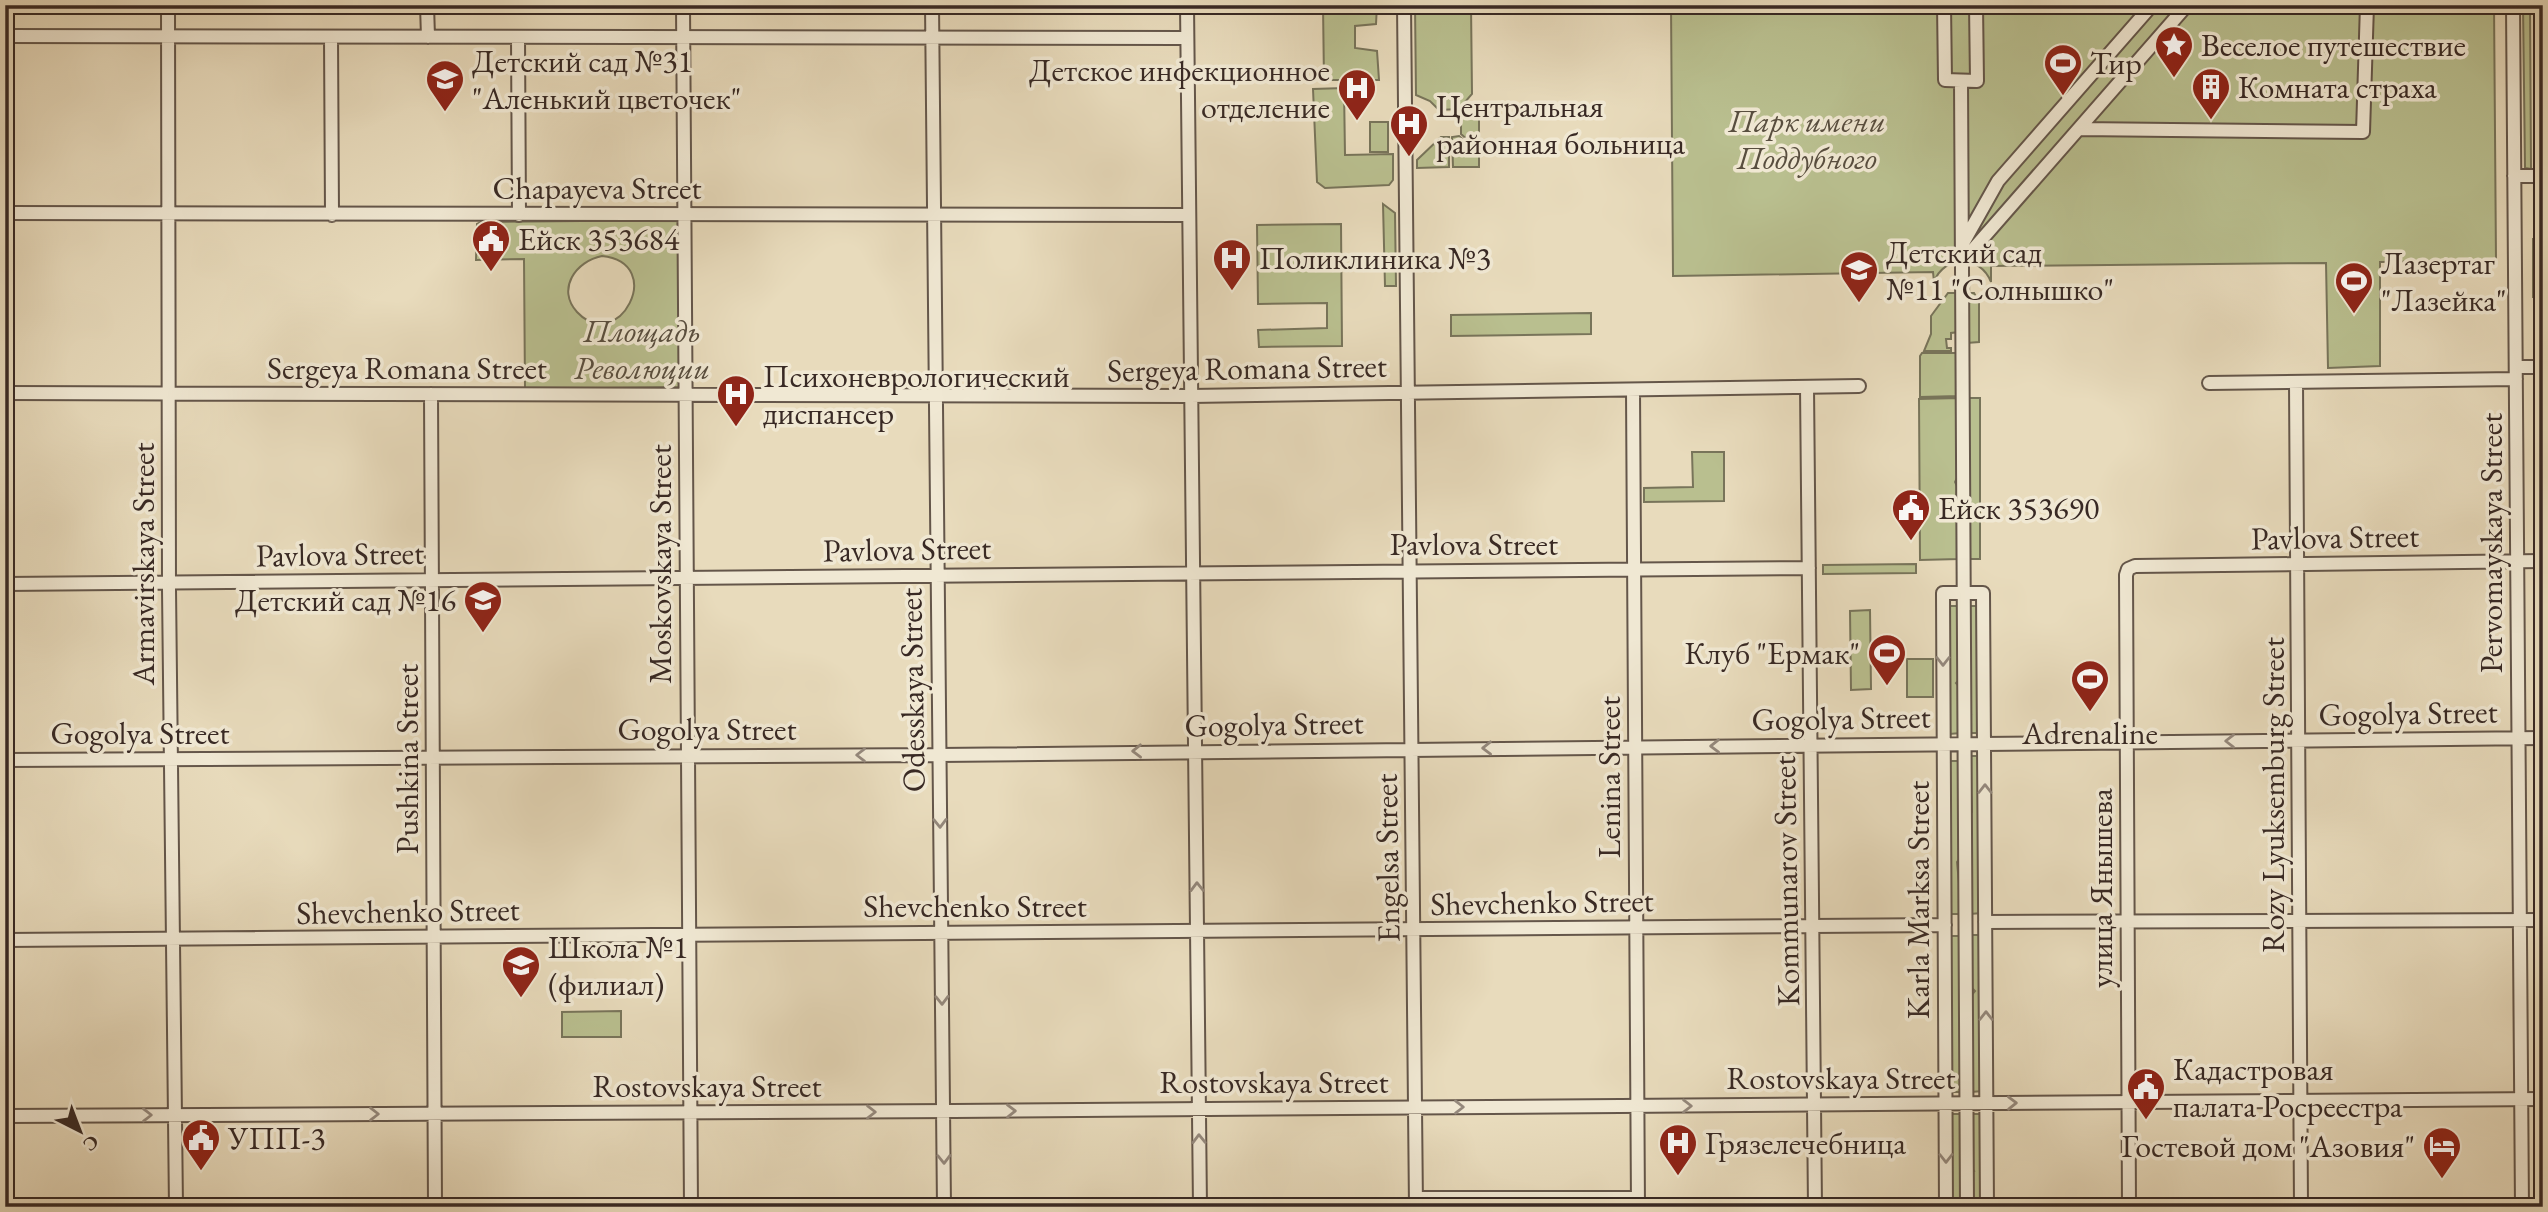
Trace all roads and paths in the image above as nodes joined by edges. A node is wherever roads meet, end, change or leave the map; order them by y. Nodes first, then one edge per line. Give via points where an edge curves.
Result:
1 (168, 5) edge
2 (427, 5) edge
3 (683, 5) edge
4 (932, 5) edge
5 (1187, 5) edge
6 (1404, 5) edge
7 (1944, 5) edge
8 (1976, 5) edge
9 (2152, 5) edge
10 (2187, 5) edge
11 (2367, 5) edge
12 (2513, 5) edge
13 (5, 36) edge
14 (168, 36) junction
15 (331, 37) junction
16 (428, 37) junction
17 (518, 37) junction
18 (683, 38) junction
19 (933, 38) junction
20 (1187, 38) junction
21 (1961, 80) junction
22 (2079, 129) junction
23 (2514, 176) junction
24 (2543, 176) edge
25 (5, 213) edge
26 (684, 214) junction
27 (169, 215) junction
28 (332, 215) junction
29 (519, 215) junction
30 (1189, 215) junction
31 (934, 216) junction
32 (1962, 246) junction
33 (1962, 262) junction
34 (2543, 367) edge
35 (2516, 373) junction
36 (2296, 382) junction
37 (2209, 383) dead end
38 (1859, 386) dead end
39 (1807, 387) junction
40 (1633, 390) junction
41 (5, 393) edge
42 (169, 393) junction
43 (1408, 393) junction
44 (431, 394) junction
45 (685, 395) junction
46 (935, 396) junction
47 (1191, 396) junction
48 (2517, 561) junction
49 (2543, 561) edge
50 (2298, 564) junction
51 (1809, 568) junction
52 (1634, 569) junction
53 (2129, 569) joint
54 (1410, 571) junction
55 (1193, 572) junction
56 (937, 575) junction
57 (687, 577) junction
58 (432, 580) junction
59 (169, 583) junction
60 (5, 584) edge
61 (1964, 593) junction
62 (2543, 738) edge
63 (2519, 739) junction
64 (2298, 741) junction
65 (1984, 743) junction
66 (2126, 743) junction
67 (1944, 744) junction
68 (1965, 744) junction
69 (1811, 745) junction
70 (1635, 747) junction
71 (1412, 749) junction
72 (1195, 751) junction
73 (688, 755) junction
74 (939, 755) junction
75 (433, 757) junction
76 (170, 759) junction
77 (5, 760) edge
78 (2300, 920) junction
79 (2520, 920) junction
80 (2543, 920) edge
81 (1985, 922) junction
82 (2127, 922) junction
83 (1812, 925) junction
84 (1945, 925) junction
85 (1636, 927) junction
86 (1414, 929) junction
87 (1197, 930) junction
88 (941, 932) junction
89 (689, 934) junction
90 (434, 935) junction
91 (5, 940) edge
92 (173, 940) junction
93 (2522, 1099) junction
94 (2543, 1099) edge
95 (2301, 1101) junction
96 (2128, 1102) junction
97 (1967, 1103) junction
98 (1986, 1103) junction
99 (1945, 1104) junction
100 (1814, 1105) junction
101 (1637, 1106) junction
102 (1416, 1108) junction
103 (1199, 1110) junction
104 (690, 1112) junction
105 (943, 1112) junction
106 (435, 1114) junction
107 (175, 1115) junction
108 (5, 1116) edge
109 (1416, 1202) edge
110 (1638, 1203) edge
111 (176, 1207) edge
112 (435, 1207) edge
113 (691, 1207) edge
114 (944, 1207) edge
115 (1200, 1207) edge
116 (1815, 1207) edge
117 (1946, 1207) edge
118 (1967, 1207) edge
119 (1987, 1207) edge
120 (2129, 1207) edge
121 (2301, 1207) edge
122 (2522, 1207) edge

1 - 14 street, Armavirskaya Street
2 - 16 street
3 - 18 street, Moskovskaya Street
4 - 19 street, Odesskaya Street
5 - 20 street
6 - 43 street, Engelsa Street
7 - 21 street via 1945,80
8 - 21 street via 1978,81
9 - 32 street via 1998,181
10 - 22 street
11 - 22 street via 2363,132
12 - 23 street, Pervomayskaya Street
13 - 14 street
14 - 15 street
14 - 27 street, Armavirskaya Street
15 - 16 street
15 - 28 street
16 - 17 street
17 - 18 street
17 - 29 street
18 - 19 street
18 - 26 street, Moskovskaya Street
19 - 20 street
19 - 31 street, Odesskaya Street
20 - 30 street
21 - 32 street
22 - 33 street
23 - 24 street
23 - 35 street, Pervomayskaya Street
25 - 27 street, Chapayeva Street
26 - 29 street, Chapayeva Street
26 - 31 street, Chapayeva Street
26 - 45 street, Moskovskaya Street
27 - 28 street, Chapayeva Street
27 - 42 street, Armavirskaya Street
28 - 29 street, Chapayeva Street
30 - 31 street, Chapayeva Street
30 - 47 street
31 - 46 street, Odesskaya Street
32 - 33 street
33 - 61 street
34 - 35 street
35 - 36 street
35 - 48 street, Pervomayskaya Street
36 - 37 street
36 - 50 street, Rozy Lyuksemburg Street
38 - 39 street, Sergeya Romana Street
39 - 40 street, Sergeya Romana Street
39 - 51 street, Kommunarov Street
40 - 43 street, Sergeya Romana Street
40 - 52 street, Lenina Street
41 - 42 street, Sergeya Romana Street
42 - 44 street, Sergeya Romana Street
42 - 59 street, Armavirskaya Street
43 - 47 street, Sergeya Romana Street
43 - 54 street, Engelsa Street
44 - 45 street, Sergeya Romana Street
44 - 58 street, Pushkina Street
45 - 46 street, Sergeya Romana Street
45 - 57 street, Moskovskaya Street
46 - 47 street, Sergeya Romana Street
46 - 56 street, Odesskaya Street
47 - 55 street
48 - 49 street, Pavlova Street
48 - 50 street, Pavlova Street
48 - 63 street, Pervomayskaya Street
50 - 53 street, Pavlova Street
50 - 64 street, Rozy Lyuksemburg Street
51 - 52 street, Pavlova Street
51 - 69 street, Kommunarov Street
52 - 54 street, Pavlova Street
52 - 70 street, Lenina Street
53 - 66 street, улица Янышева
54 - 55 street, Pavlova Street
54 - 71 street, Engelsa Street
55 - 56 street, Pavlova Street
55 - 72 street
56 - 57 street, Pavlova Street
56 - 74 street, Odesskaya Street
57 - 58 street, Pavlova Street
57 - 73 street, Moskovskaya Street
58 - 59 street, Pavlova Street
58 - 75 street, Pushkina Street
59 - 60 street, Pavlova Street
59 - 76 street, Armavirskaya Street
61 - 65 street via 1983,593
61 -> 67 street, Karla Marksa Street via 1943,593
61 - 68 street
62 - 63 street, Gogolya Street
63 - 64 street, Gogolya Street
63 - 79 street, Pervomayskaya Street
64 -> 66 street, Gogolya Street
64 - 78 street, Rozy Lyuksemburg Street
65 - 66 street, Gogolya Street
65 - 68 street, Gogolya Street
81 -> 65 street
66 - 82 street, улица Янышева
67 - 68 street, Gogolya Street
67 - 69 street, Gogolya Street
67 - 84 street, Karla Marksa Street
68 - 97 street
69 -> 70 street, Gogolya Street
69 - 83 street, Kommunarov Street
70 -> 71 street, Gogolya Street
70 - 85 street, Lenina Street
71 - 72 street, Gogolya Street
71 - 86 street, Engelsa Street
72 -> 74 street, Gogolya Street
87 -> 72 street
74 -> 73 street, Gogolya Street
73 - 75 street, Gogolya Street
73 - 89 street, Moskovskaya Street
74 -> 88 street, Odesskaya Street
75 - 76 street, Gogolya Street
75 - 90 street, Pushkina Street
76 - 77 street, Gogolya Street
76 - 92 street, Armavirskaya Street
78 - 79 street
78 - 82 street
78 - 95 street, Rozy Lyuksemburg Street
79 - 80 street
79 - 93 street, Pervomayskaya Street
81 - 82 street
98 -> 81 street
82 - 96 street, улица Янышева
83 - 84 street, Shevchenko Street
83 - 85 street, Shevchenko Street
83 - 100 street, Kommunarov Street
84 - 99 street, Karla Marksa Street
85 - 86 street, Shevchenko Street
85 - 101 street, Lenina Street
86 - 87 street, Shevchenko Street
86 - 102 street, Engelsa Street
87 - 88 street, Shevchenko Street
87 - 103 street
88 - 89 street, Shevchenko Street
88 -> 105 street, Odesskaya Street
89 - 90 street, Shevchenko Street
89 - 104 street, Moskovskaya Street
90 - 92 street, Shevchenko Street
90 - 106 street, Pushkina Street
91 - 92 street, Shevchenko Street
92 - 107 street, Armavirskaya Street
93 - 94 street, Rostovskaya Street
93 - 95 street, Rostovskaya Street
93 - 122 street, Pervomayskaya Street
95 - 96 street, Rostovskaya Street
95 - 121 street, Rozy Lyuksemburg Street
98 -> 96 street, Rostovskaya Street
96 - 120 street, улица Янышева
97 - 98 street, Rostovskaya Street
97 - 99 street, Rostovskaya Street
97 - 118 street
98 - 119 street
99 - 100 street, Rostovskaya Street
99 -> 117 street, Karla Marksa Street
101 -> 100 street, Rostovskaya Street
100 - 116 street, Kommunarov Street
102 -> 101 street, Rostovskaya Street
101 - 110 street, Lenina Street
102 - 103 street, Rostovskaya Street
102 - 109 street, Engelsa Street
105 -> 103 street, Rostovskaya Street
115 -> 103 street
104 -> 105 street, Rostovskaya Street
104 - 106 street, Rostovskaya Street
104 - 113 street, Moskovskaya Street
105 -> 114 street, Odesskaya Street
107 -> 106 street, Rostovskaya Street
106 - 112 street, Pushkina Street
108 -> 107 street, Rostovskaya Street
107 - 111 street, Armavirskaya Street
109 - 110 street

